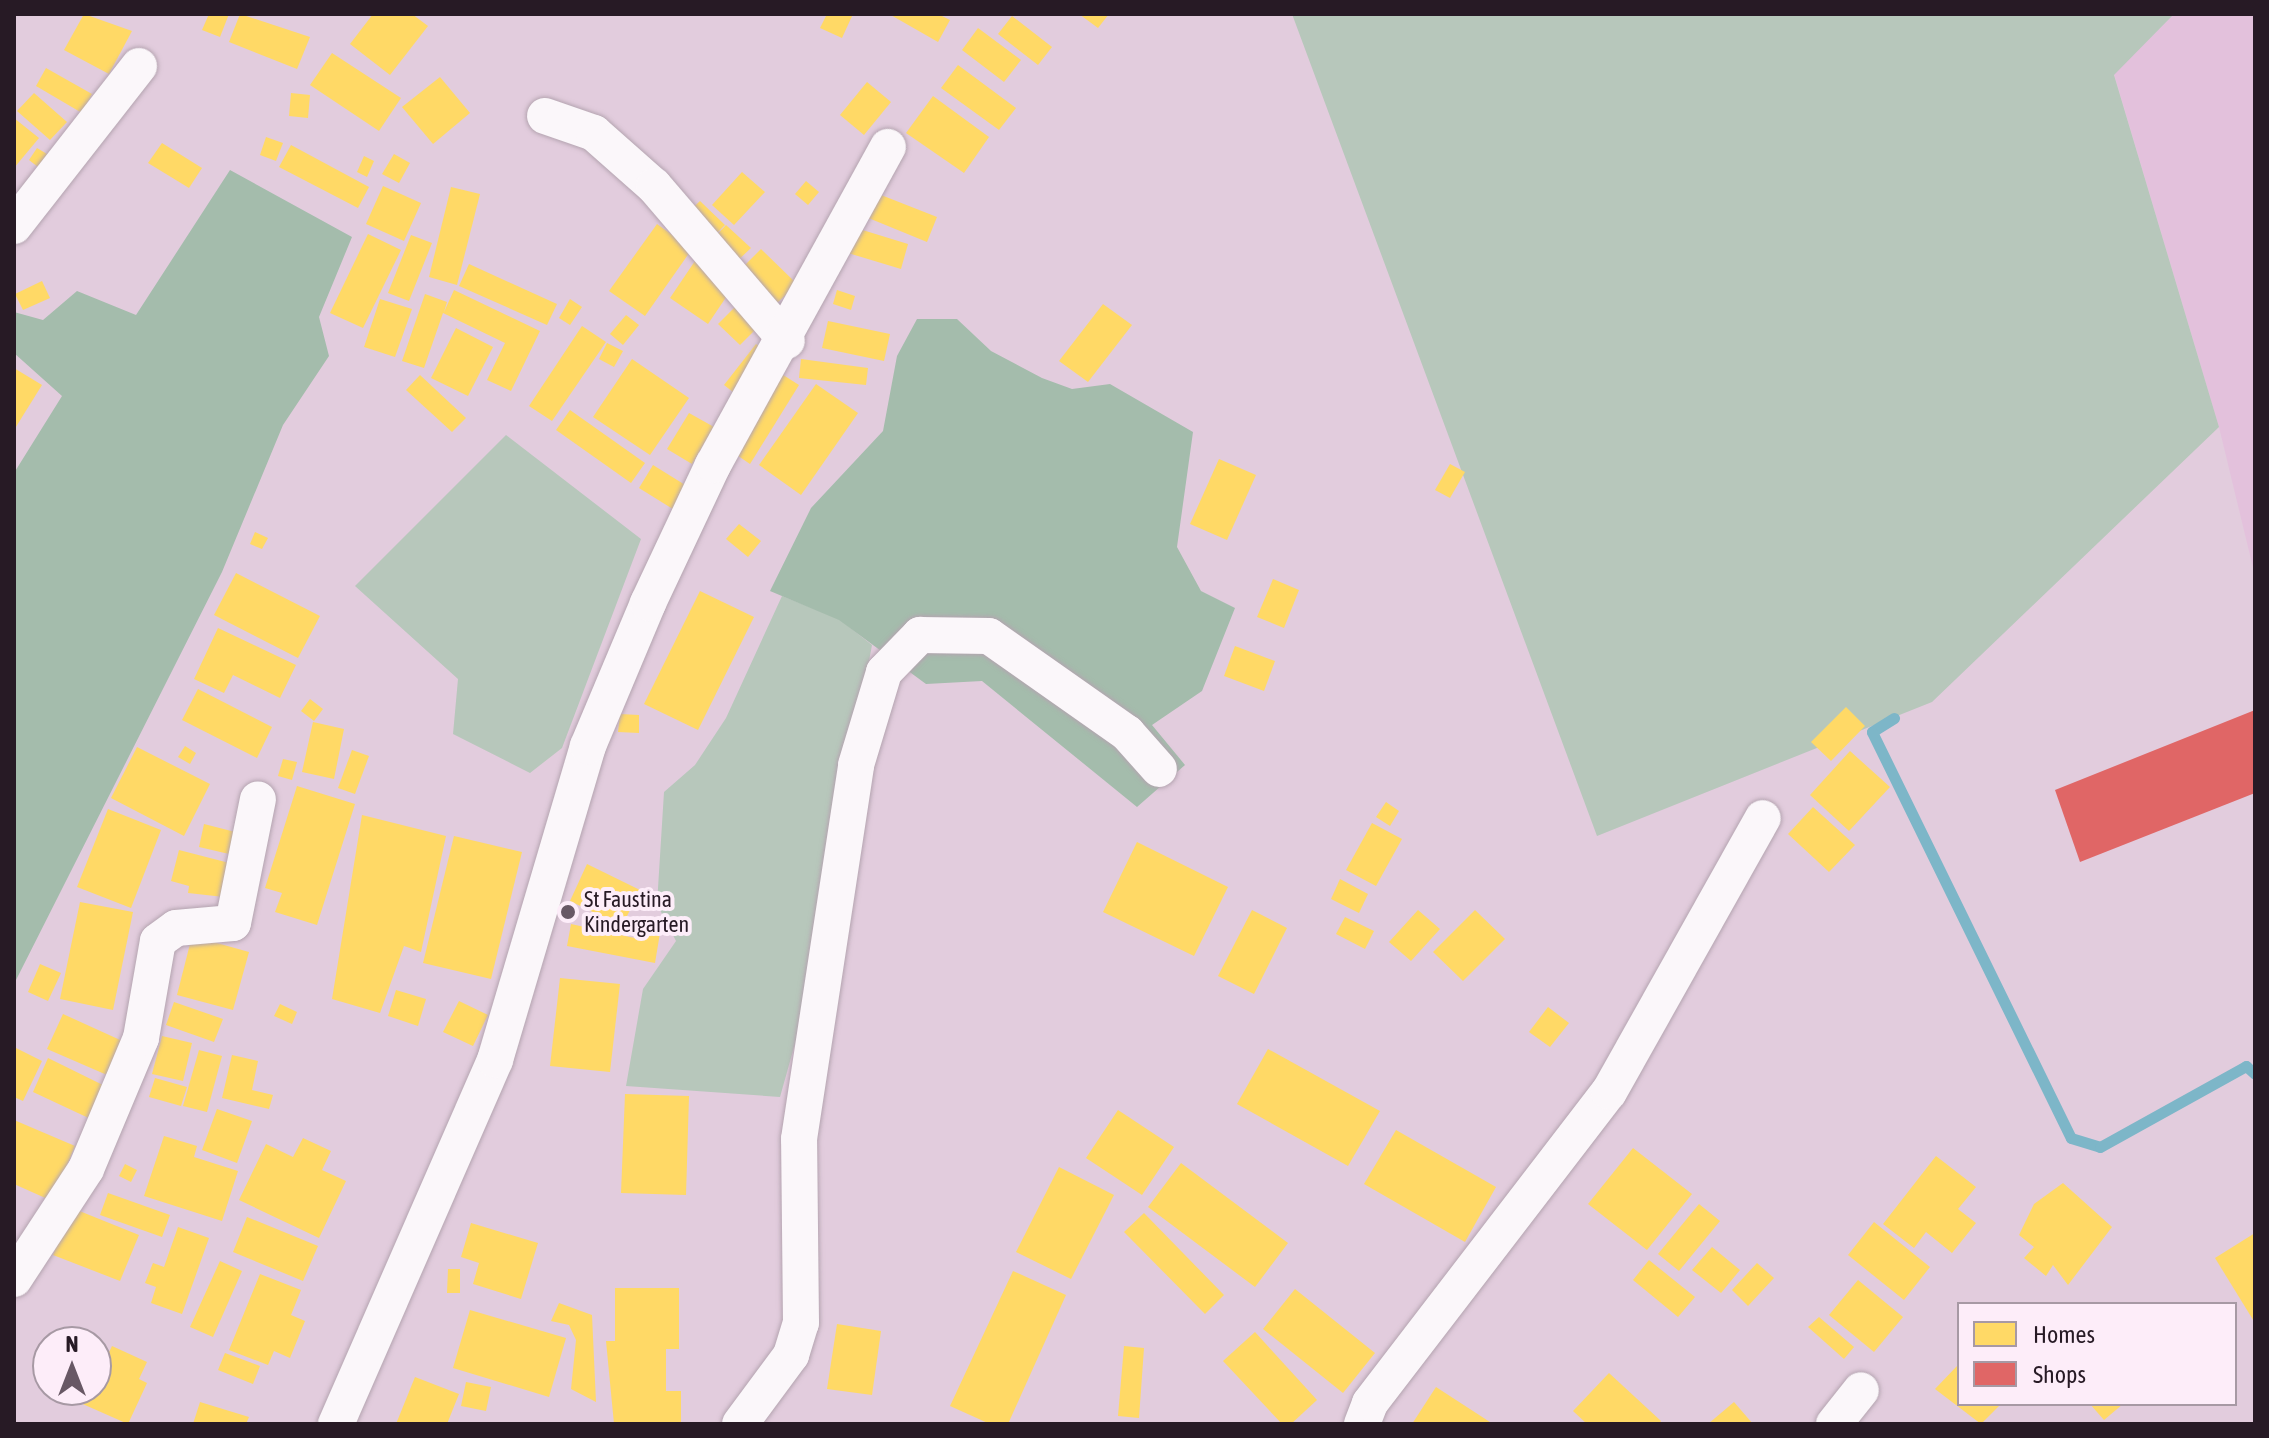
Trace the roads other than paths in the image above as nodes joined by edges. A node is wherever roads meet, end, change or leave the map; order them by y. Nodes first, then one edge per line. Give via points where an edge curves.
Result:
1 (139, 66) dead end
2 (545, 116) dead end
3 (888, 147) dead end
4 (14, 226) edge
5 (787, 341) junction
6 (1159, 769) dead end
7 (258, 799) dead end
8 (1763, 818) dead end
9 (14, 1279) edge
10 (1861, 1390) dead end
11 (336, 1424) edge
12 (740, 1424) edge
13 (1362, 1424) edge
14 (1834, 1424) edge

1 - 4 street
2 - 5 street via 594,133 654,186
3 - 5 street via 848,211
5 - 11 street via 713,465 588,746 495,1060
6 - 12 street via 1127,733 989,636 920,635 884,672 856,765 799,1139 801,1323 791,1355
7 - 9 street via 233,923 176,928 158,941 141,1038 86,1169
8 - 13 street via 1609,1092 1370,1403
10 - 14 street

